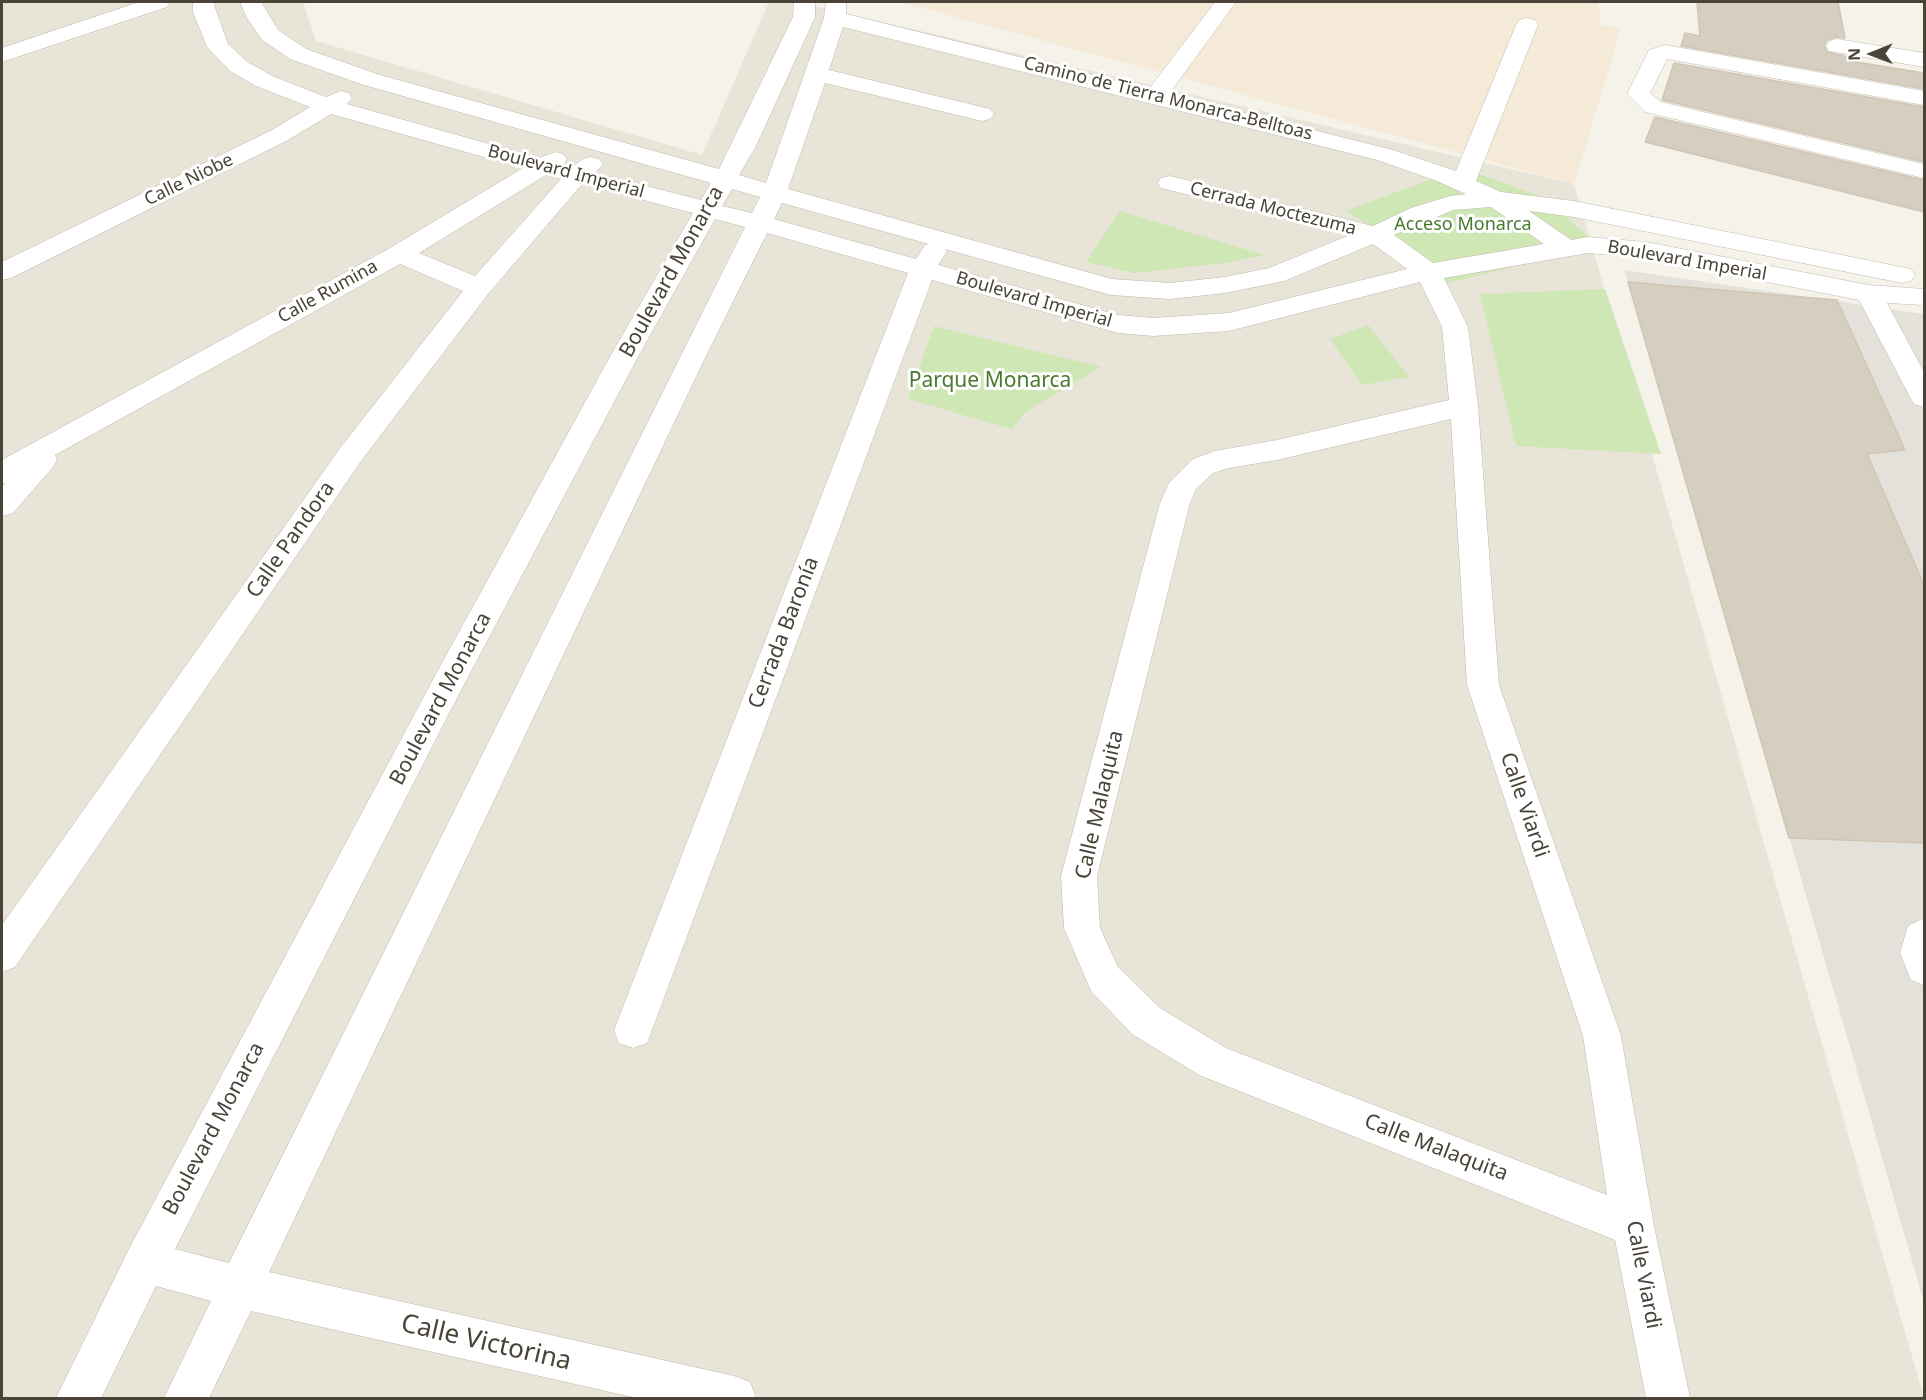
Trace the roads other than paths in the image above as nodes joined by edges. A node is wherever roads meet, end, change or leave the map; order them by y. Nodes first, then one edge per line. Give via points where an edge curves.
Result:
1 (159, 2) edge
2 (203, 2) edge
3 (251, 2) edge
4 (805, 2) edge
5 (1226, 2) edge
6 (835, 10) edge
7 (1527, 25) dead end
8 (1837, 46) dead end
9 (2, 55) edge
10 (1924, 60) edge
11 (817, 74) junction
12 (372, 80) junction
13 (1156, 96) junction
14 (1924, 98) edge
15 (329, 106) junction
16 (982, 114) dead end
17 (597, 144) junction
18 (544, 167) junction
19 (1924, 171) edge
20 (576, 176) junction
21 (725, 179) junction
22 (1170, 183) dead end
23 (1463, 184) junction
24 (775, 192) junction
25 (1496, 199) junction
26 (707, 209) junction
27 (760, 223) junction
28 (1376, 234) junction
29 (941, 238) junction
30 (1564, 247) junction
31 (399, 254) junction
32 (923, 269) junction
33 (2, 272) edge
34 (1428, 272) junction
35 (1924, 279) edge
36 (479, 288) junction
37 (1869, 293) junction
38 (1924, 297) edge
39 (1924, 397) edge
40 (1464, 406) junction
41 (66, 435) junction
42 (2, 473) edge
43 (2, 505) edge
44 (1924, 935) edge
45 (2, 955) edge
46 (1924, 968) edge
47 (633, 1030) dead end
48 (1634, 1226) junction
49 (145, 1262) junction
50 (239, 1287) junction
51 (78, 1398) edge
52 (186, 1398) edge
53 (734, 1398) edge
54 (1668, 1398) edge

1 - 9 street
2 - 15 street, Boulevard Imperial via 218,47 238,66 264,81
3 - 12 street, Boulevard Imperial via 270,35 298,54
4 - 21 street, Boulevard Monarca via 804,17 794,40
5 - 13 street
6 - 11 street
6 - 13 street, Camino de Tierra Monarca-Belltoas
7 - 23 street
8 - 10 street
11 - 16 street
11 - 24 street
12 - 15 street, Calle Niobe
12 - 17 street, Boulevard Imperial
13 - 23 street, Camino de Tierra Monarca-Belltoas via 1376,152
14 - 19 street via 1665,52 1657,55 1638,94 1653,107
15 - 18 street, Boulevard Imperial
15 - 33 street, Calle Niobe via 280,135
17 - 18 street, Calle Rumina
17 - 20 street, Calle Pandora
17 - 21 street, Boulevard Imperial
18 - 20 street, Boulevard Imperial
18 - 31 street, Calle Rumina
20 - 26 street, Boulevard Imperial
20 - 36 street, Calle Pandora
21 - 24 street, Boulevard Imperial
21 - 26 street, Boulevard Monarca
22 - 28 street, Cerrada Moctezuma
23 - 25 street, Camino de Tierra Monarca-Belltoas
24 - 27 street
24 - 29 street, Boulevard Imperial
25 - 28 street, Boulevard Imperial via 1437,207
25 - 30 street
25 - 35 street, Boulevard Imperial via 1554,205
26 - 27 street, Boulevard Imperial
26 - 49 street, Boulevard Monarca via 454,673
27 - 32 street, Boulevard Imperial
27 - 50 street
28 - 29 street, Boulevard Imperial via 1275,275 1170,291 1111,287
28 - 34 street, Calle Viardi
29 - 32 street, Cerrada Baronía
30 - 34 street, Boulevard Imperial
30 - 37 street, Boulevard Imperial via 1604,245 1646,250
31 - 36 street
31 - 41 street, Calle Rumina
32 - 34 street, Boulevard Imperial via 1118,324 1153,327 1229,322
32 - 47 street, Cerrada Baronía
34 - 40 street, Calle Viardi via 1455,327
36 - 45 street, Calle Pandora via 351,454
37 - 38 street, Boulevard Imperial
37 - 39 street
40 - 48 street, Calle Viardi via 1483,685 1602,1036
40 - 48 street, Calle Malaquita via 1277,450 1225,458 1203,466 1184,483 1175,502 1079,876 1082,928 1104,979 1146,1021 1213,1062
41 - 42 street, Calle Rumina
41 - 43 street, Calle Rumina
44 - 46 street via 1919,953
48 - 54 street, Calle Viardi
49 - 50 street, Calle Victorina
49 - 51 street, Boulevard Monarca
50 - 52 street
50 - 53 street, Calle Victorina

